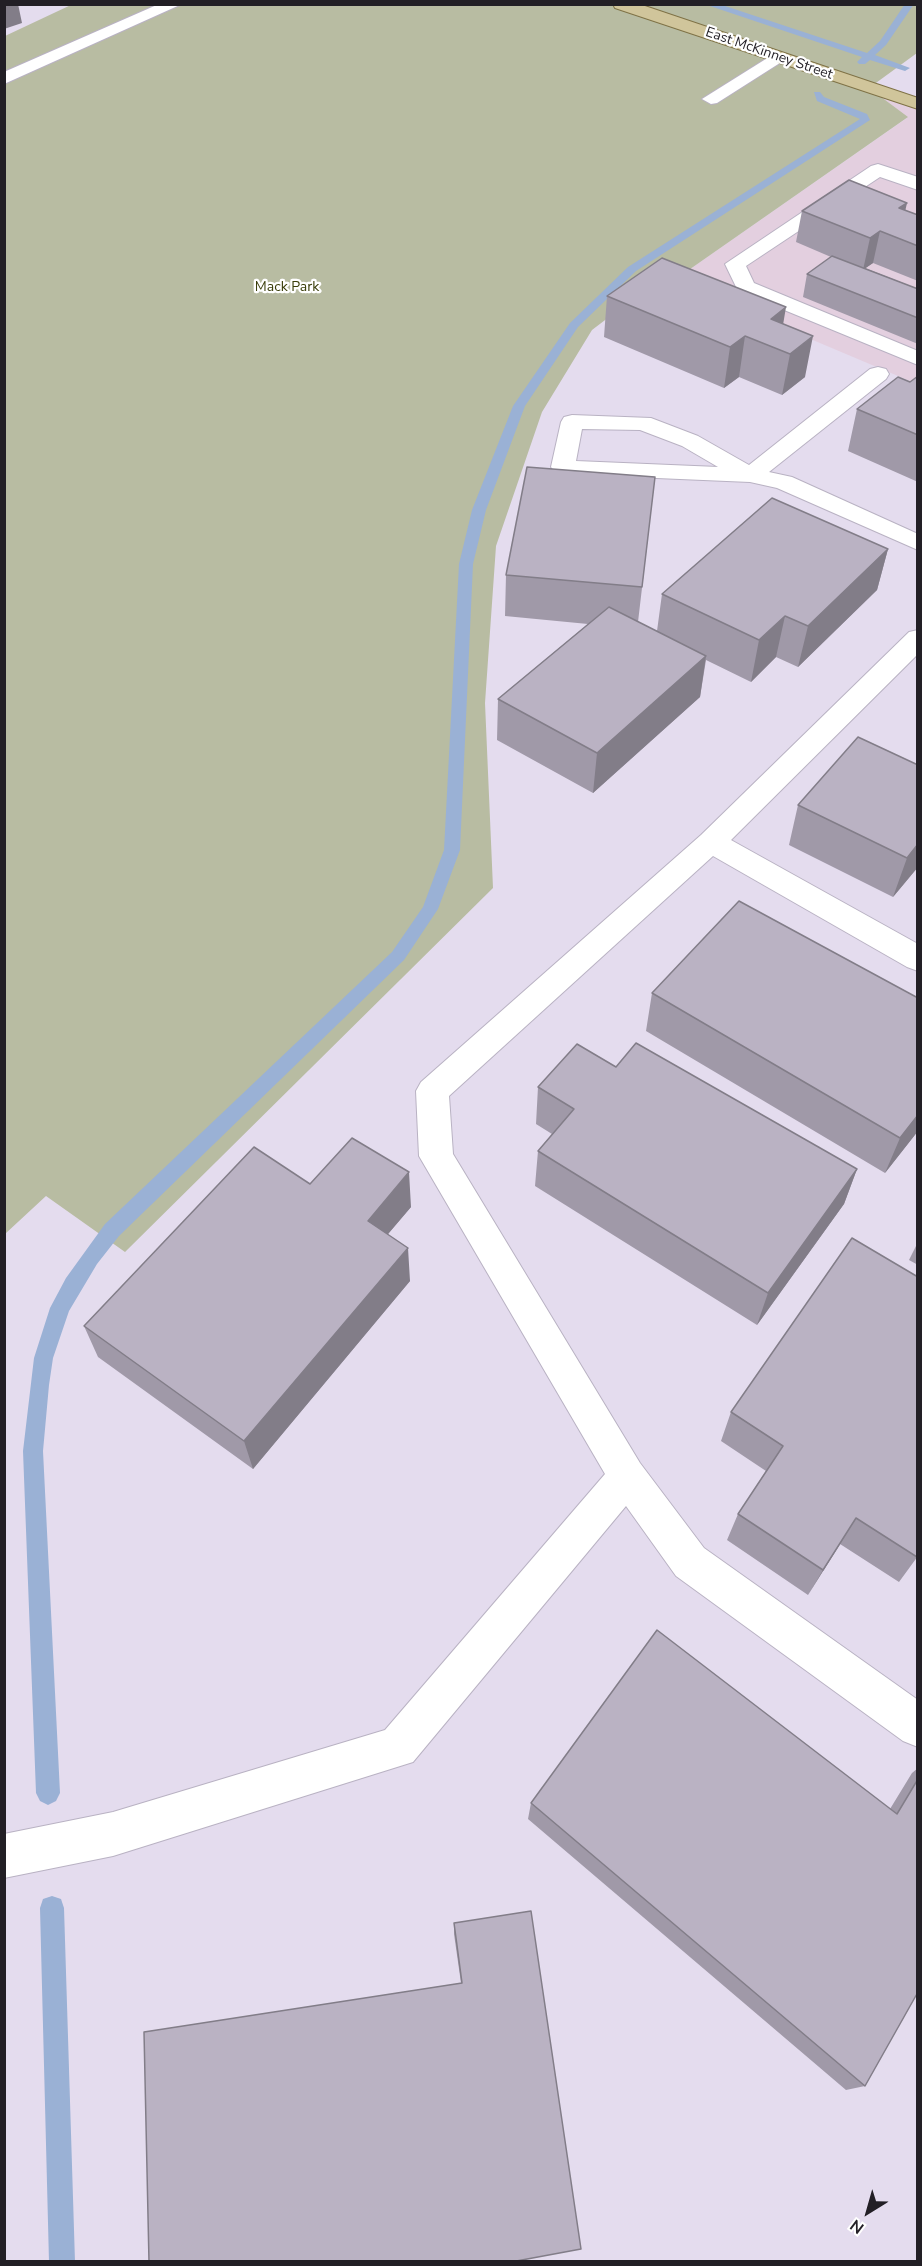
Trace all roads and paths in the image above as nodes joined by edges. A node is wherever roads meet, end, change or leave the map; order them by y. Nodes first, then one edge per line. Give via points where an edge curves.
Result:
1 (174, 4) edge
2 (621, 4) edge
3 (777, 57) junction
4 (4, 79) edge
5 (711, 99) dead end
6 (918, 104) edge
7 (918, 184) edge
8 (918, 359) edge
9 (878, 374) dead end
10 (750, 475) junction
11 (918, 543) edge
12 (918, 638) edge
13 (711, 842) junction
14 (918, 959) edge
15 (627, 1476) junction
16 (918, 1726) edge
17 (4, 1856) edge

1 - 4 lane
2 - 3 main road, East McKinney Street
3 - 5 lane
3 - 6 main road, East McKinney Street
7 - 8 lane via 878,170 735,264 746,287
9 - 10 lane
10 - 10 lane via 690,441 643,423 572,422 563,467
10 - 11 lane via 784,482
12 - 13 lane
13 - 14 lane
13 - 15 lane via 432,1091 436,1156
15 - 16 lane via 690,1563
15 - 17 lane via 398,1747 113,1834

